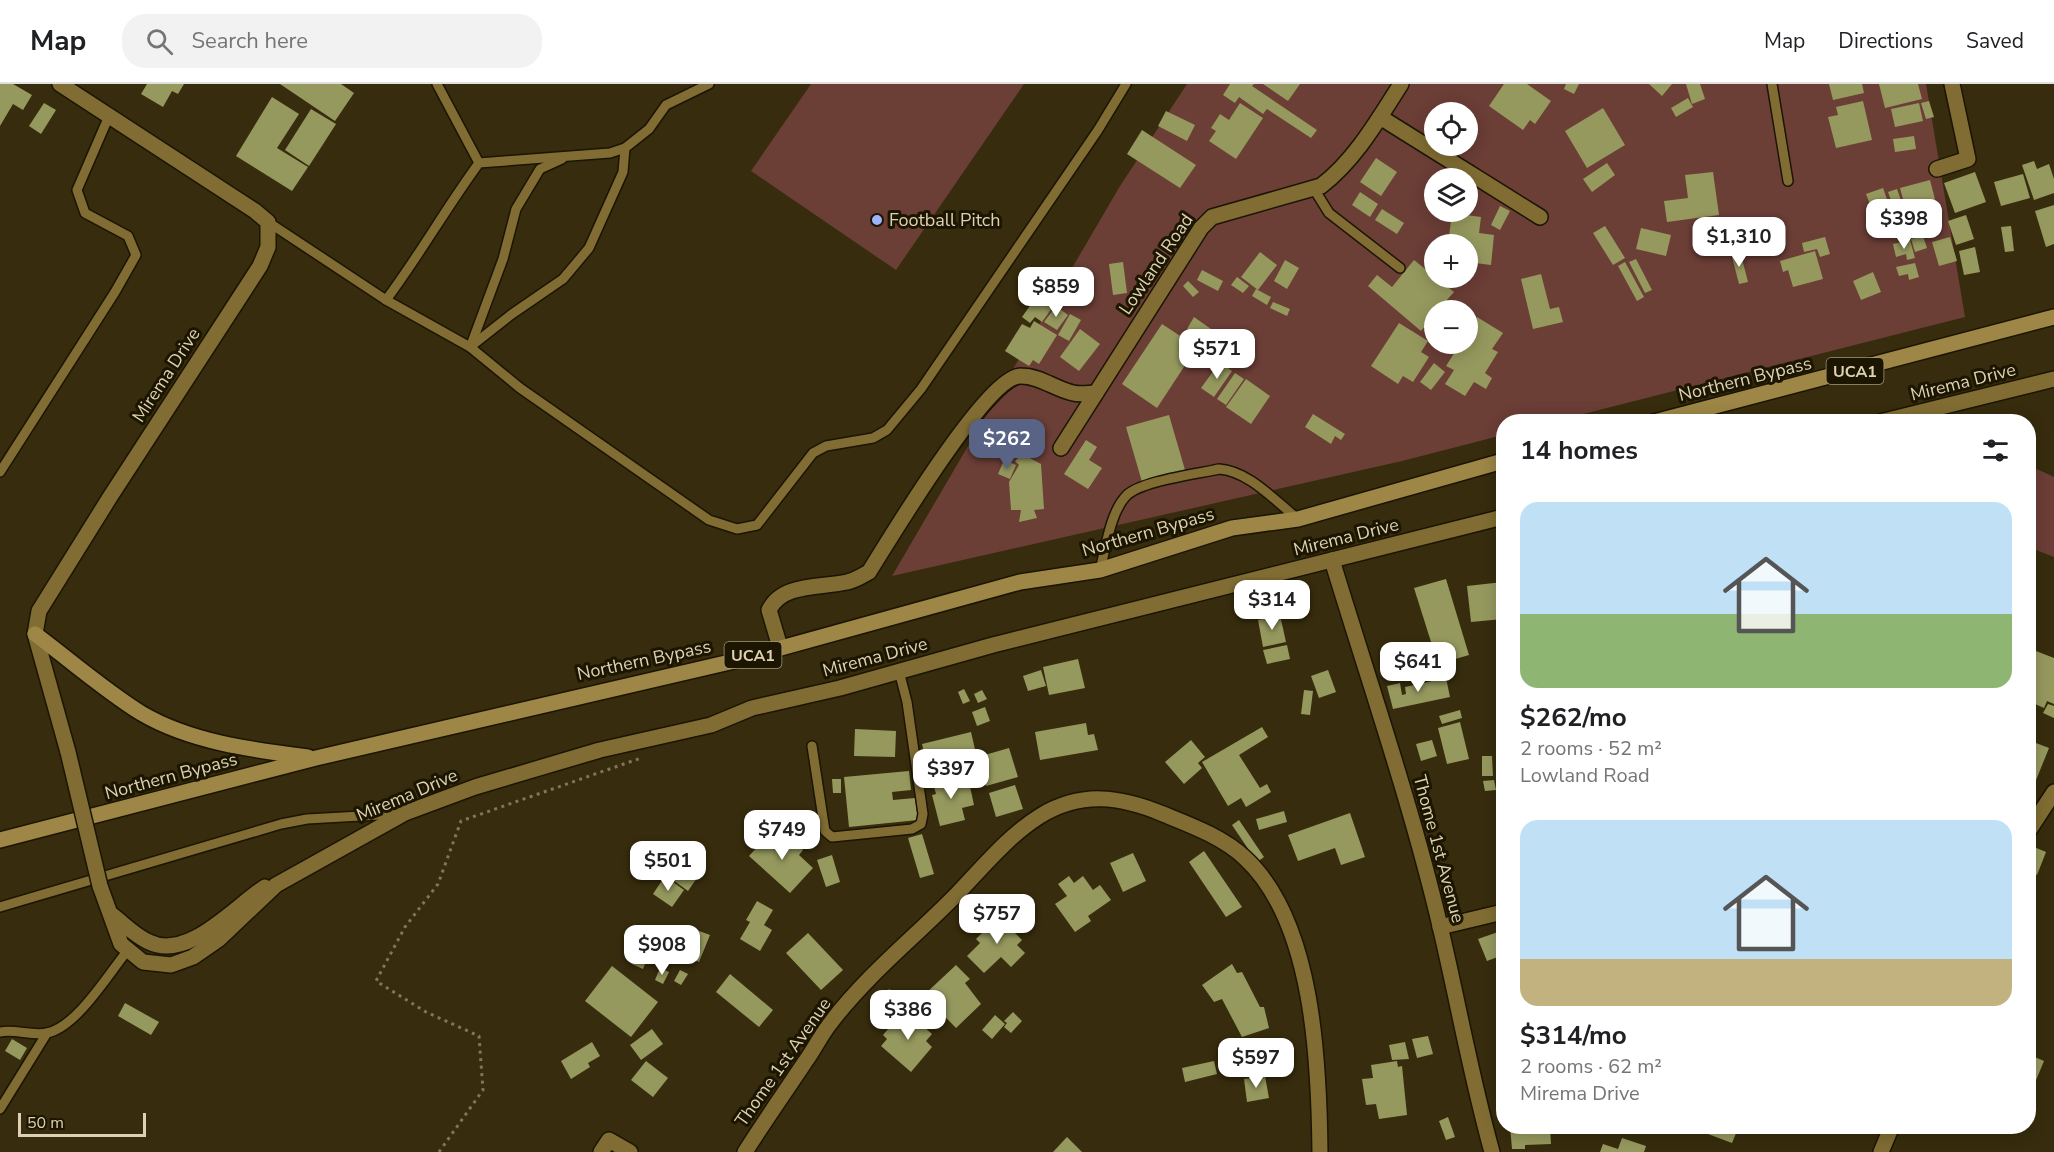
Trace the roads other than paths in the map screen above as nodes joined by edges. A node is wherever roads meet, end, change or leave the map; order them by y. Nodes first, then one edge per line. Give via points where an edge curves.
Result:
1 (60, 84) edge
2 (437, 84) edge
3 (709, 84) edge
4 (1126, 84) edge
5 (1401, 84) edge
6 (1772, 84) edge
7 (1952, 84) edge
8 (109, 116) junction
9 (1380, 117) junction
10 (625, 148) junction
11 (571, 155) junction
12 (479, 163) junction
13 (1937, 169) dead end
14 (1788, 180) dead end
15 (1314, 189) junction
16 (1540, 217) dead end
17 (268, 222) junction
18 (1400, 268) dead end
19 (386, 300) junction
20 (2054, 317) edge
21 (470, 347) junction
22 (2054, 380) edge
23 (1096, 393) junction
24 (1684, 414) edge
25 (1913, 414) edge
26 (1061, 448) dead end
27 (1496, 463) edge
28 (0, 472) edge
29 (1298, 519) junction
30 (1496, 519) edge
31 (1332, 560) junction
32 (1100, 570) junction
33 (35, 633) junction
34 (780, 647) junction
35 (899, 671) junction
36 (812, 746) dead end
37 (316, 758) junction
38 (2054, 792) edge
39 (405, 813) junction
40 (2036, 820) edge
41 (0, 840) edge
42 (276, 885) junction
43 (0, 907) edge
44 (111, 914) junction
45 (1496, 914) edge
46 (1440, 927) junction
47 (128, 950) junction
48 (0, 1032) edge
49 (47, 1033) junction
50 (0, 1109) edge
51 (1889, 1134) edge
52 (601, 1152) edge
53 (630, 1152) edge
54 (745, 1152) edge
55 (1320, 1152) edge
56 (1492, 1152) edge
57 (1881, 1152) edge

1 - 8 street
2 - 12 lane
3 - 10 lane via 666,105 649,129
4 - 21 lane via 921,389 887,430 873,438 826,446 813,453 757,525 737,529 709,520 520,388
5 - 9 street, Lowland Road
6 - 14 lane
7 - 13 street via 1968,159
8 - 17 street
8 - 28 lane via 77,190 85,213 128,236 135,255
9 - 15 street, Lowland Road via 1334,176
9 - 16 street
10 - 11 lane via 610,153
10 - 21 lane via 623,172 589,248 563,279
11 - 12 lane
11 - 21 lane via 540,169 516,209 503,260
12 - 19 lane
15 - 18 lane via 1329,213
15 - 23 street, Lowland Road via 1212,216 1170,274
17 - 19 lane
17 - 33 street, Mirema Drive via 268,247 260,266 39,611
19 - 21 lane
20 - 24 main road, Northern Bypass / UCA1
22 - 25 street, Mirema Drive
23 - 26 street, Lowland Road
23 - 34 street via 1074,394 1019,375 1005,383 951,443 868,572 850,582 792,591 775,598 769,610
27 - 29 main road, Northern Bypass / UCA1
29 - 32 main road, Northern Bypass / UCA1 via 1232,528
29 - 32 lane via 1232,470 1219,469 1138,488 1126,495 1118,508
30 - 31 street, Mirema Drive
31 - 35 street, Mirema Drive
31 - 46 street, Thome 1st Avenue via 1415,829
32 - 34 main road, Northern Bypass / UCA1 via 1020,582
33 - 37 main road via 123,700 170,726 261,751
33 - 44 street, bridge via 100,886
34 - 37 main road, Northern Bypass / UCA1
35 - 36 lane via 923,814 921,824 912,829 832,837 825,831
35 - 39 street, Mirema Drive via 752,708 711,725 600,750 475,787
37 - 41 main road, Northern Bypass / UCA1
38 - 40 street
39 - 42 street, Mirema Drive
39 - 43 lane via 281,824
42 - 44 street, Mirema Drive via 272,883 256,893 183,945 150,943
42 - 47 street, Mirema Drive via 219,939 193,957 171,965 156,965 137,959
44 - 47 street via 121,944
45 - 46 street
46 - 56 street, Thome 1st Avenue via 1474,1088
47 - 49 lane via 77,1014
48 - 49 lane
49 - 50 lane
51 - 57 street
52 - 53 street via 612,1140
54 - 55 street, Thome 1st Avenue via 832,1021 1004,846 1040,816 1058,808 1077,801 1115,798 1181,821 1234,849 1280,903 1291,930 1311,1011

